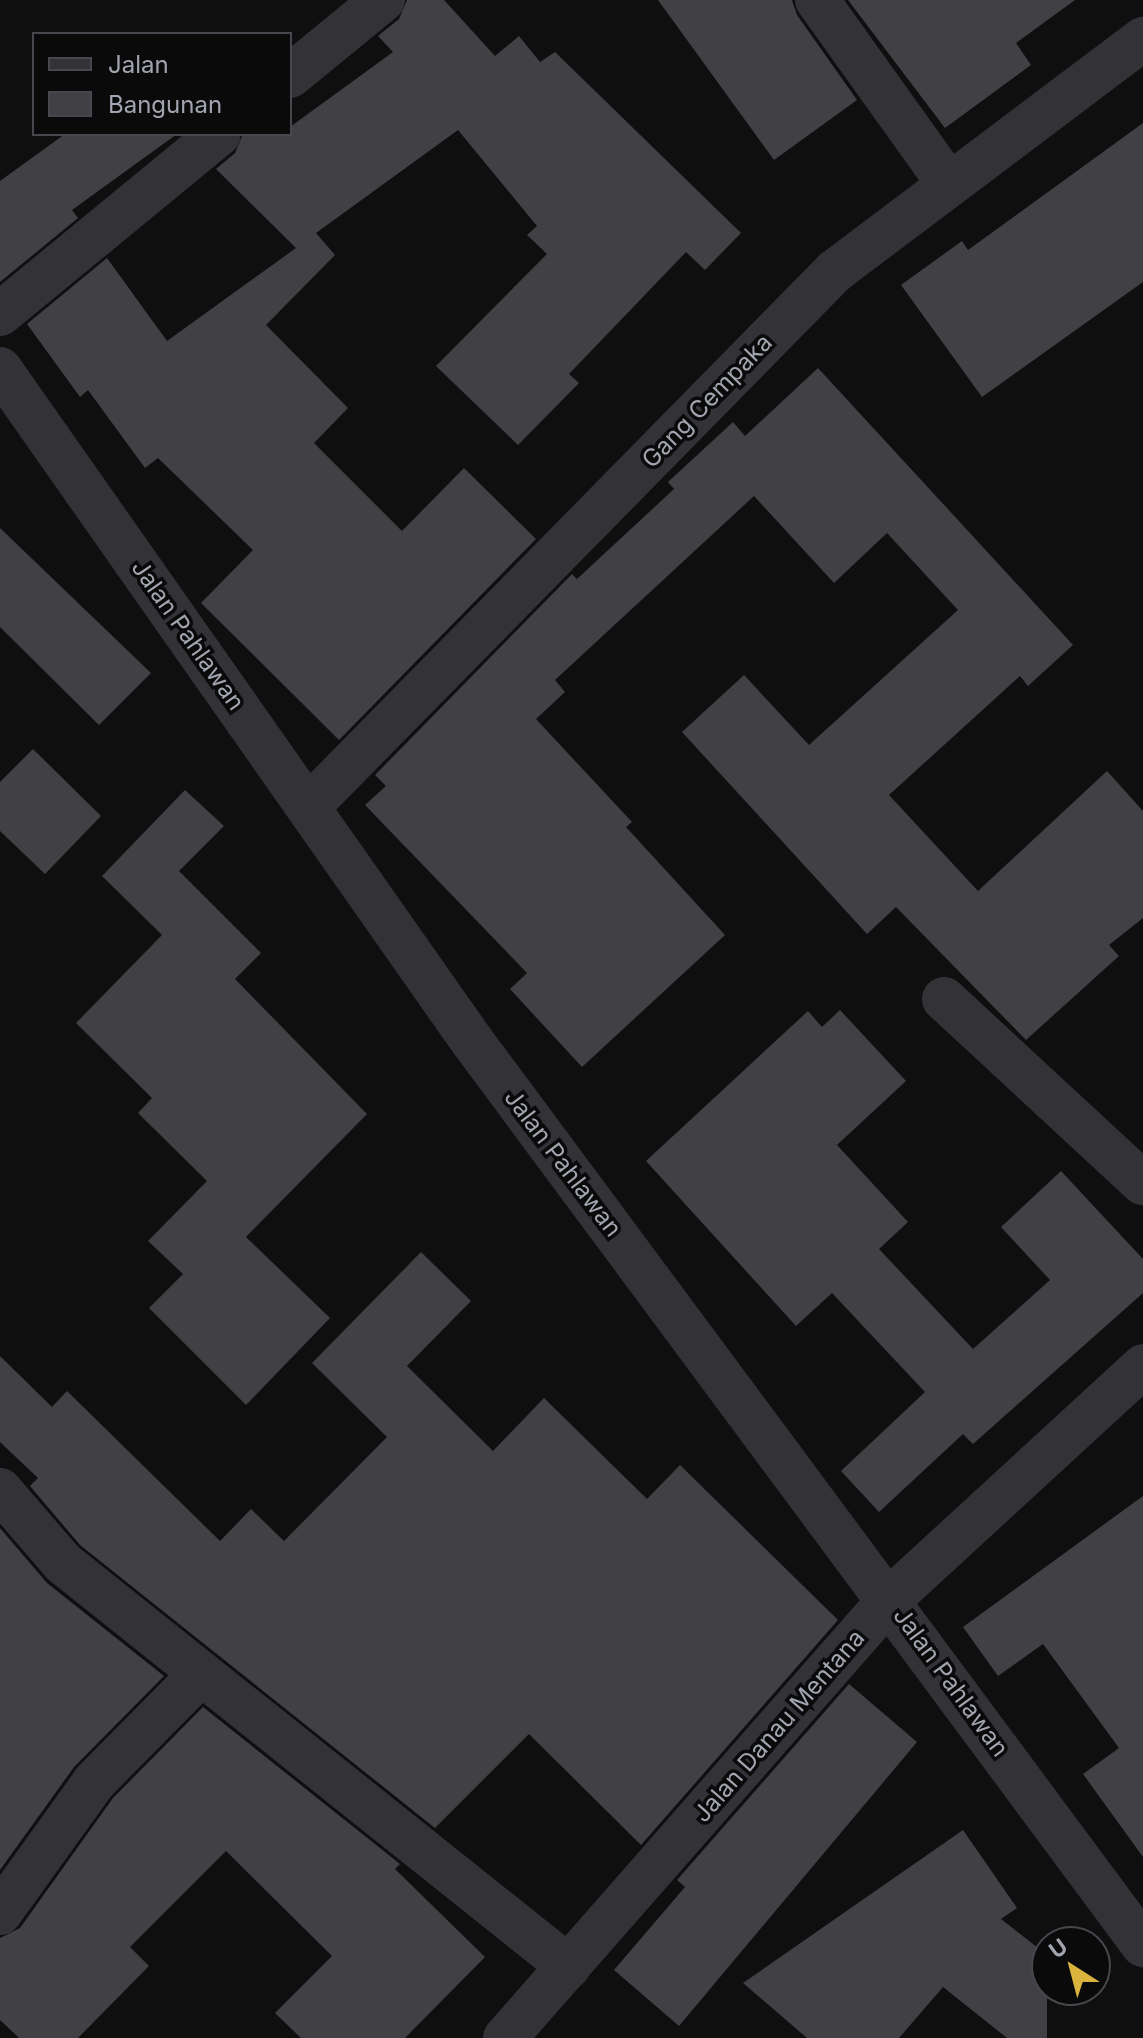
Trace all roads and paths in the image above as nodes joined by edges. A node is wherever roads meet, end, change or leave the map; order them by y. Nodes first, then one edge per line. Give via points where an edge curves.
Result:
1 (383, 0) edge
2 (817, 0) edge
3 (1143, 39) edge
4 (292, 74) edge
5 (217, 136) edge
6 (948, 183) junction
7 (0, 314) edge
8 (0, 369) edge
9 (309, 806) junction
10 (944, 999) dead end
11 (1143, 1183) edge
12 (1143, 1366) edge
13 (0, 1490) edge
14 (890, 1599) junction
15 (199, 1676) junction
16 (0, 1913) edge
17 (1143, 1945) edge
18 (569, 1967) junction
19 (505, 2038) edge

1 - 4 street
2 - 6 street
3 - 6 street, Gang Cempaka
5 - 7 street
6 - 9 street, Gang Cempaka via 835,271
8 - 9 street, Jalan Pahlawan
9 - 14 street, Jalan Pahlawan via 472,1041
10 - 11 street
12 - 14 street, Jalan Danau Mentana
13 - 15 street via 63,1563
14 - 17 street, Jalan Pahlawan
14 - 18 street, Jalan Danau Mentana
15 - 16 street via 94,1782
15 - 18 street
18 - 19 street, Jalan Danau Mentana

